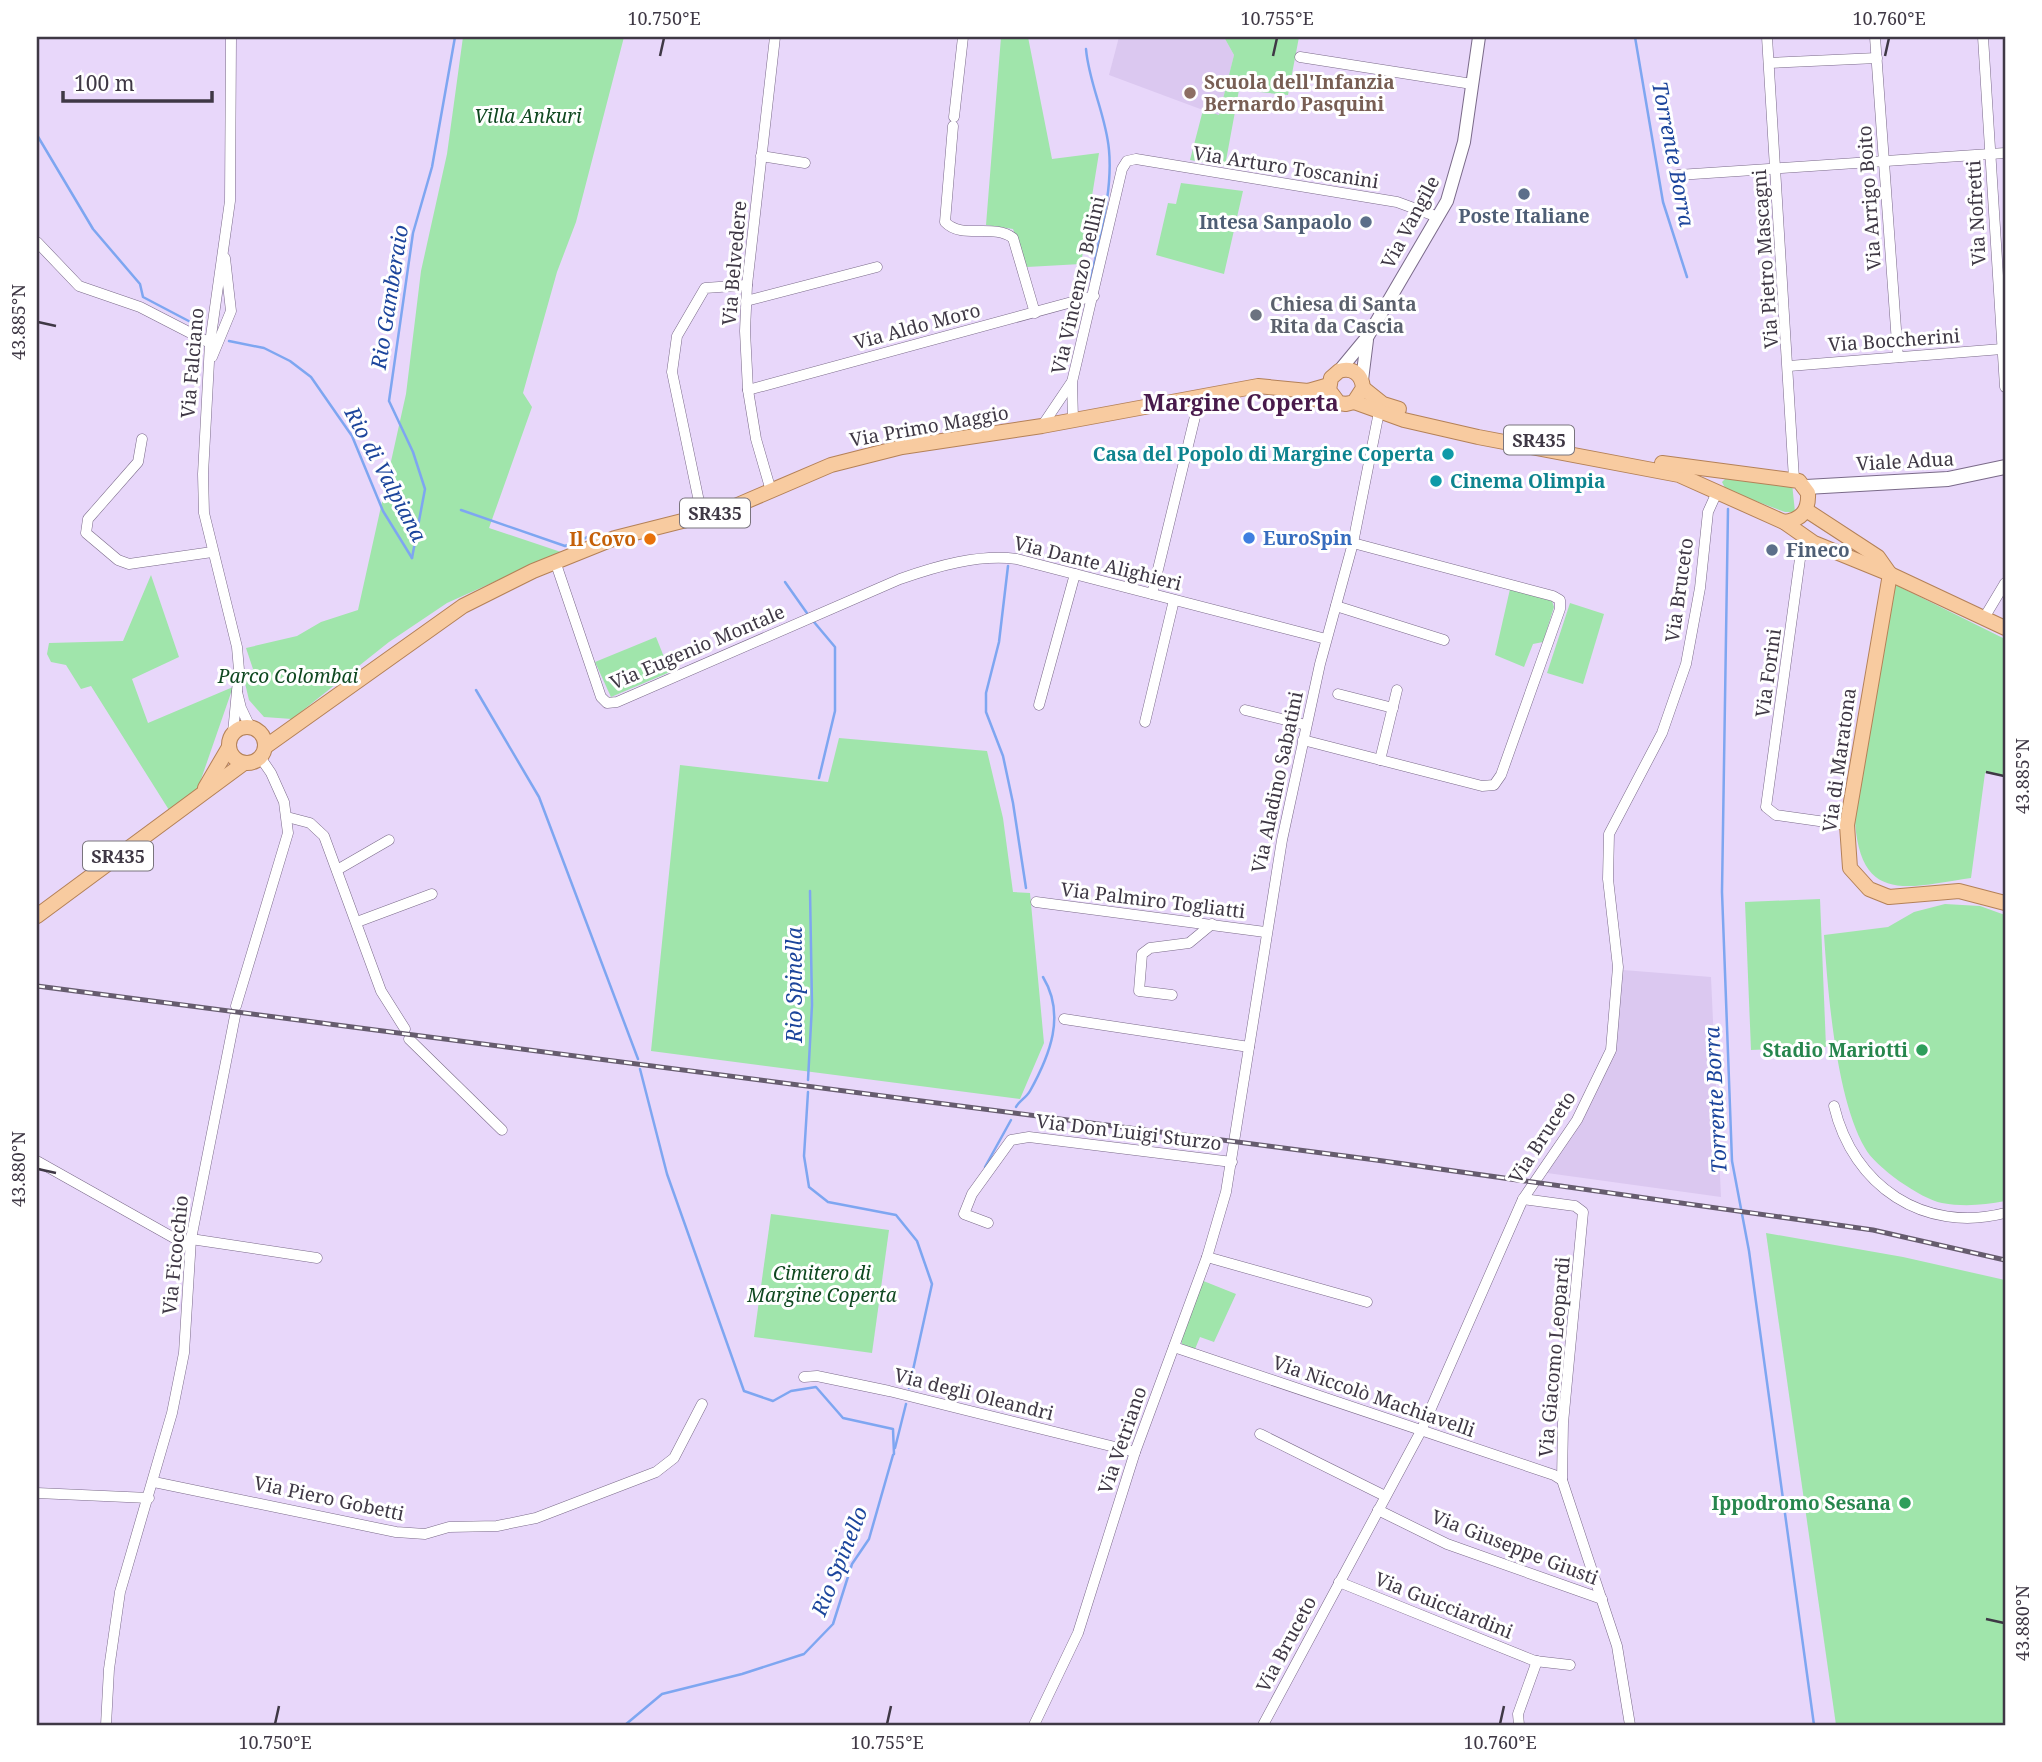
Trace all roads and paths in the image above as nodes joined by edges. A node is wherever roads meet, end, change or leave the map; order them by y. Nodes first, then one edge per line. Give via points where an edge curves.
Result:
1 (231, 37) edge
2 (775, 37) edge
3 (963, 37) edge
4 (1479, 37) edge
5 (1767, 37) edge
6 (1875, 37) edge
7 (1983, 37) edge
8 (1300, 57) dead end
9 (1877, 58) junction
10 (1769, 63) junction
11 (1472, 84) junction
12 (2005, 153) edge
13 (1990, 154) junction
14 (761, 156) junction
15 (1128, 161) joint
16 (1883, 162) junction
17 (805, 163) dead end
18 (1776, 169) junction
19 (1678, 174) dead end
20 (1438, 217) junction
21 (2000, 230) edge
22 (38, 248) edge
23 (224, 251) junction
24 (877, 267) dead end
25 (747, 285) junction
26 (1094, 296) junction
27 (746, 301) junction
28 (2002, 302) edge
29 (1035, 313) junction
30 (1368, 336) junction
31 (210, 343) junction
32 (2003, 349) junction
33 (1898, 357) junction
34 (209, 362) junction
35 (1789, 366) junction
36 (1339, 371) junction
37 (1072, 382) junction
38 (1362, 384) junction
39 (1329, 386) junction
40 (2005, 387) edge
41 (1245, 389) junction
42 (748, 390) junction
43 (1200, 396) junction
44 (1338, 402) junction
45 (1354, 402) junction
46 (1379, 412) junction
47 (1073, 420) junction
48 (1042, 426) junction
49 (142, 439) dead end
50 (2005, 467) edge
51 (1721, 468) junction
52 (1800, 483) junction
53 (771, 491) junction
54 (1715, 491) junction
55 (1806, 510) junction
56 (702, 516) junction
57 (1784, 522) junction
58 (1803, 537) junction
59 (1353, 543) junction
60 (212, 552) junction
61 (555, 562) junction
62 (1075, 574) junction
63 (1890, 574) junction
64 (2005, 583) edge
65 (1152, 594) junction
66 (1174, 600) junction
67 (1336, 606) junction
68 (824, 611) joint
69 (1983, 618) junction
70 (2005, 628) edge
71 (1326, 639) junction
72 (1444, 640) dead end
73 (237, 689) junction
74 (1398, 690) dead end
75 (1338, 694) dead end
76 (1039, 705) dead end
77 (1393, 708) junction
78 (1245, 710) dead end
79 (1144, 722) dead end
80 (1306, 725) junction
81 (254, 729) junction
82 (291, 729) junction
83 (231, 740) junction
84 (1303, 740) junction
85 (262, 752) junction
86 (1380, 760) junction
87 (244, 762) junction
88 (200, 797) junction
89 (287, 817) junction
90 (1847, 825) junction
91 (389, 840) dead end
92 (337, 870) junction
93 (432, 894) dead end
94 (1036, 902) dead end
95 (2005, 904) edge
96 (37, 916) edge
97 (357, 922) junction
98 (1212, 924) junction
99 (1265, 932) junction
100 (1172, 995) dead end
101 (1064, 1019) dead end
102 (1249, 1047) junction
103 (1834, 1106) dead end
104 (502, 1130) dead end
105 (37, 1161) edge
106 (1232, 1163) junction
107 (1523, 1199) junction
108 (2005, 1213) edge
109 (988, 1223) dead end
110 (190, 1243) junction
111 (1207, 1257) junction
112 (317, 1258) dead end
113 (1367, 1303) dead end
114 (1174, 1347) junction
115 (804, 1377) dead end
116 (702, 1404) dead end
117 (1421, 1431) junction
118 (1260, 1434) dead end
119 (1135, 1452) junction
120 (1562, 1480) junction
121 (154, 1482) junction
122 (37, 1493) edge
123 (1385, 1496) junction
124 (149, 1497) junction
125 (1378, 1510) junction
126 (1339, 1582) junction
127 (1602, 1599) junction
128 (1537, 1661) junction
129 (1570, 1665) dead end
130 (106, 1725) edge
131 (1034, 1725) edge
132 (1263, 1725) edge
133 (1519, 1725) edge
134 (1630, 1725) edge

1 - 23 street, Via Falciano via 230,201
2 - 14 street, Via Belvedere
3 - 29 street via 944,222 955,229 1001,232 1013,238
4 - 11 street, Via Vangile
5 - 10 street, Via Pietro Mascagni
6 - 9 street, Via Arrigo Boito
7 - 13 street, Via Nofretti
8 - 11 street
9 - 10 street
9 - 16 street, Via Arrigo Boito
10 - 18 street, Via Pietro Mascagni
11 - 20 street, Via Vangile via 1457,170
12 - 13 street
13 - 16 street
13 - 21 street, Via Nofretti
14 - 17 street
14 - 25 street, Via Belvedere
15 - 20 street, Via Arturo Toscanini via 1397,202
15 - 26 street, Via Vincenzo Bellini via 1122,169
16 - 18 street
16 - 33 street, Via Arrigo Boito
18 - 19 street
18 - 35 street, Via Pietro Mascagni
20 - 30 street, Via Vangile
21 - 28 street, Via Nofretti
22 - 31 street via 79,286 140,307
23 - 31 street, Via Falciano
23 - 34 street via 231,311
24 - 27 street
25 - 27 street, Via Belvedere
25 - 56 street via 705,288 677,336 672,372
26 - 29 street, Via Aldo Moro
26 - 37 street, Via Vincenzo Bellini
27 - 42 street, Via Belvedere
28 - 32 street, Via Nofretti
29 - 42 street, Via Aldo Moro
30 - 36 street
30 - 38 street
31 - 34 street, Via Falciano
32 - 33 street, Via Boccherini
32 - 40 street, Via Nofretti
33 - 35 street, Via Boccherini
34 - 60 street, Via Falciano via 202,474
35 - 52 street, Via Pietro Mascagni
36 - 38 main road, SR435 via 1353,371
36 - 39 main road
37 - 47 street, Via Vincenzo Bellini
37 - 48 street
38 - 45 main road
38 - 51 main road, SR435 via 1383,404 1496,432 1633,460
39 - 41 main road via 1308,391 1262,386
39 - 44 main road
41 - 43 main road, Via Primo Maggio / SR435
41 - 44 main road, SR435
42 - 53 street, Via Belvedere
43 - 47 main road, Via Primo Maggio / SR435
43 - 65 street
44 - 45 main road, SR435
45 - 46 main road, SR435
46 - 54 main road, SR435 via 1478,437 1653,468
46 - 59 street, Via Aladino Sabatini
47 - 48 main road, Via Primo Maggio / SR435
48 - 53 main road, Via Primo Maggio / SR435 via 858,457
49 - 60 street via 138,462 88,519 86,533 129,565
50 - 52 main road, Viale Adua via 1948,479
51 - 52 main road
51 - 54 main road
52 - 55 main road
53 - 56 main road, Via Primo Maggio / SR435
54 - 57 main road
54 - 107 street, Via Bruceto via 1686,664 1662,733 1609,834 1608,879 1618,967 1611,1049 1577,1120
55 - 57 main road via 1795,521
55 - 63 main road via 1878,557
56 - 61 main road, Via Primo Maggio / SR435 via 615,538
57 - 58 main road
58 - 63 main road
58 - 90 street, Via Forini via 1766,798 1770,812
59 - 67 street, Via Aladino Sabatini
59 - 86 street via 1553,596 1561,603 1494,785 1482,786
60 - 73 street, Via Falciano via 237,646
61 - 68 street, Via Eugenio Montale via 601,697 607,703
61 - 82 main road, Via Primo Maggio / SR435 via 463,606
62 - 65 street, Via Dante Alighieri
62 - 68 street, Via Dante Alighieri via 1009,558 958,563 900,579
62 - 76 street
63 - 69 main road
63 - 90 main road, Via di Maratona
64 - 69 street
65 - 66 street, Via Dante Alighieri
66 - 71 street, Via Dante Alighieri
66 - 79 street
67 - 71 street, Via Aladino Sabatini
67 - 72 street
69 - 70 main road
71 - 80 street, Via Aladino Sabatini
73 - 81 street, Via Falciano via 240,708
73 - 83 street, Via Falciano
74 - 77 street
75 - 77 street
77 - 86 street
78 - 80 street
80 - 84 street, Via Aladino Sabatini
81 - 82 main road
81 - 83 main road via 241,727
81 - 85 main road
82 - 85 main road, SR435
83 - 87 main road via 233,756
83 - 88 main road, SR435
84 - 86 street
84 - 99 street, Via Aladino Sabatini
85 - 87 main road
85 - 89 street, Via Ficocchio
87 - 88 main road, SR435
88 - 96 main road, SR435 via 79,881
89 - 92 street via 320,831
89 - 110 street, Via Ficocchio via 286,839 236,1011
90 - 95 main road, Via di Maratona via 1850,868 1878,894 1898,898 1959,891
91 - 92 street
92 - 97 street
93 - 97 street
94 - 98 street, Via Palmiro Togliatti
97 - 104 street via 383,996 407,1034
98 - 99 street, Via Palmiro Togliatti
98 - 100 street via 1189,943 1144,951 1139,991
99 - 102 street, Via Aladino Sabatini
101 - 102 street
102 - 106 street, Via Aladino Sabatini
103 - 108 street via 1846,1145 1859,1166 1886,1190 1928,1211 1956,1217 1983,1219
105 - 110 street
106 - 109 street, Via Don Luigi Sturzo via 1029,1137 1011,1140 972,1194 964,1214
106 - 111 street, Via Vetriano
107 - 117 street, Via Bruceto
107 - 120 street, Via Giacomo Leopardi via 1575,1206 1583,1212
110 - 112 street
110 - 121 street, Via Ficocchio via 184,1353
111 - 113 street
111 - 114 street, Via Vetriano
114 - 117 street, Via Niccolò Machiavelli
114 - 119 street, Via Vetriano
115 - 119 street, Via degli Oleandri via 899,1393
116 - 121 street, Via Piero Gobetti via 668,1465 536,1518 497,1526 449,1527 425,1534 396,1532
117 - 120 street, Via Niccolò Machiavelli
117 - 123 street, Via Bruceto
118 - 123 street
119 - 131 street, Via Vetriano via 1078,1633
120 - 127 street, Via Giacomo Leopardi
121 - 124 street, Via Ficocchio
122 - 124 street
123 - 125 street, Via Bruceto
124 - 130 street, Via Ficocchio via 120,1592
125 - 126 street, Via Bruceto
125 - 127 street, Via Giuseppe Giusti via 1447,1544
126 - 128 street, Via Guicciardini
126 - 132 street, Via Bruceto
127 - 134 street, Via Giacomo Leopardi via 1617,1646
128 - 129 street, Via Guicciardini
128 - 133 street via 1518,1714

